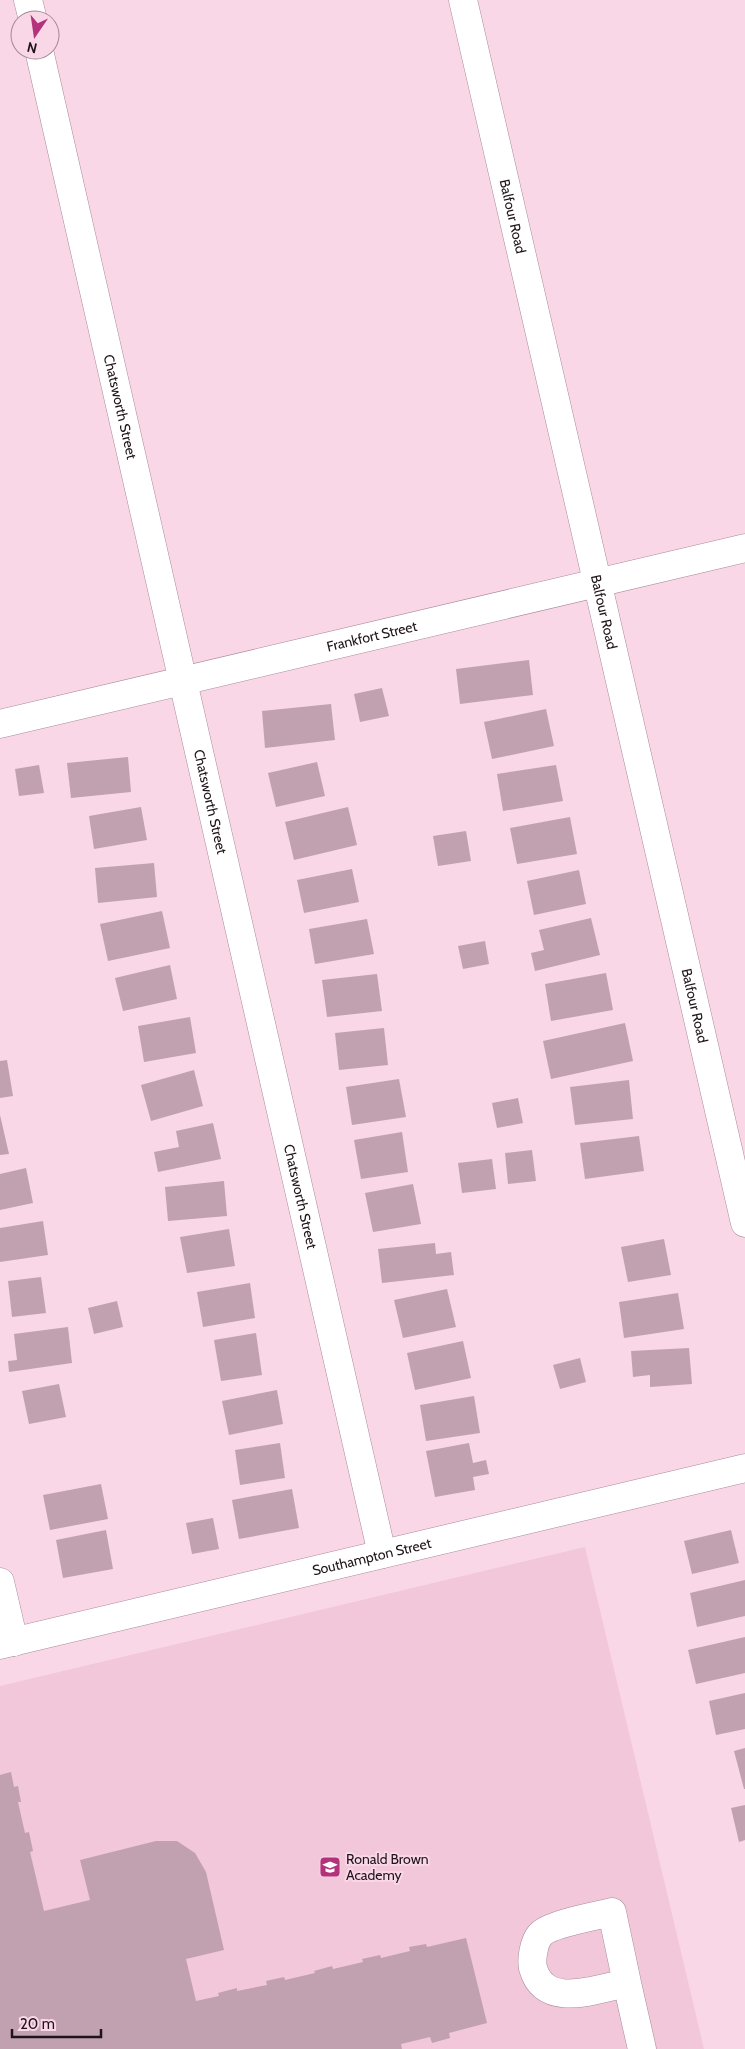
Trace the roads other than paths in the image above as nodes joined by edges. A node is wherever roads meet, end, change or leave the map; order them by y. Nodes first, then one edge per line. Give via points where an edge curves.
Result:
1 (463, 0) edge
2 (41, 60) edge
3 (745, 548) edge
4 (597, 583) junction
5 (183, 680) junction
6 (0, 724) edge
7 (745, 1223) edge
8 (745, 1468) edge
9 (382, 1554) junction
10 (0, 1582) edge
11 (7, 1643) edge
12 (626, 1983) dead end
13 (642, 2049) edge

1 - 4 street, Balfour Road
2 - 5 street, Chatsworth Street
3 - 4 street, Frankfort Street
4 - 5 street, Frankfort Street
4 - 7 street, Balfour Road
5 - 6 street, Frankfort Street
5 - 9 street, Chatsworth Street
8 - 9 street, Southampton Street
9 - 11 street, Southampton Street
10 - 11 street
12 - 13 street

